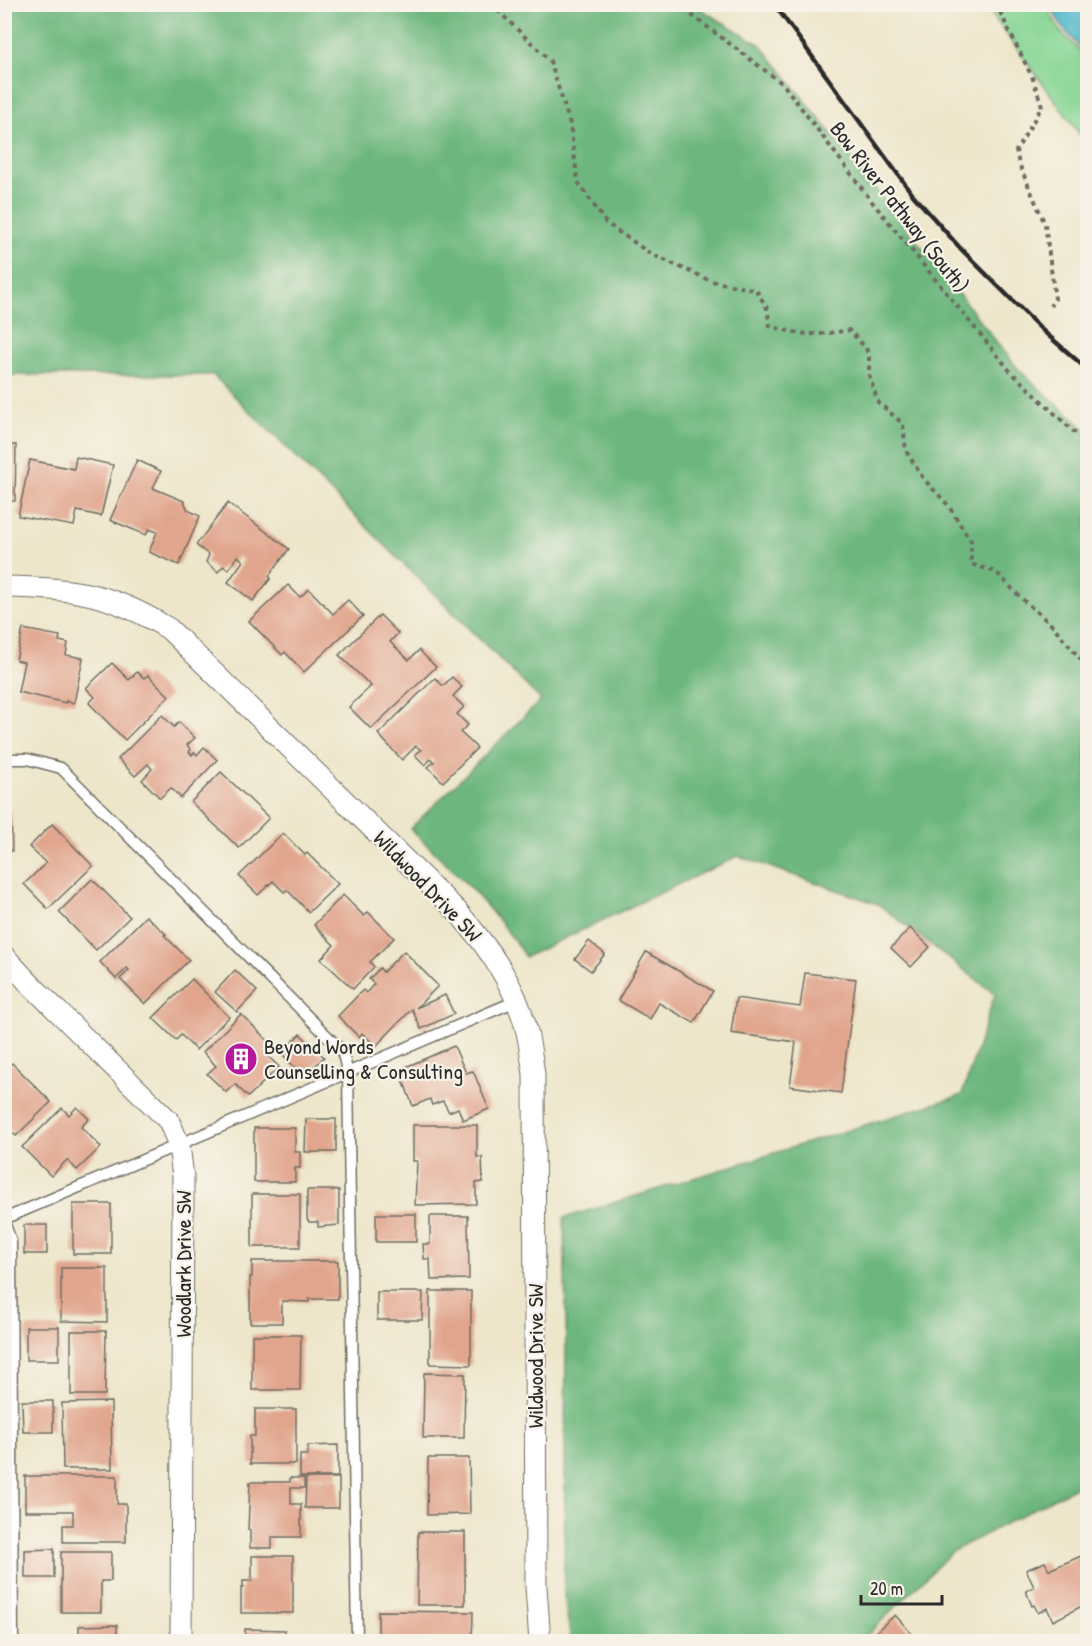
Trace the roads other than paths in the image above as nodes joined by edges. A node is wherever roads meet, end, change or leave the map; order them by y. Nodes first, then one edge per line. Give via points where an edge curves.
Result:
1 (4, 587) edge
2 (4, 759) edge
3 (4, 956) edge
4 (516, 1001) junction
5 (348, 1073) junction
6 (179, 1145) junction
7 (4, 1221) edge
8 (13, 1641) edge
9 (181, 1641) edge
10 (357, 1641) edge
11 (540, 1641) edge

1 - 4 street, Wildwood Drive SW via 47,588 99,596 124,604 169,629 457,911 503,971
2 - 5 lane via 27,759 61,768 342,1051
3 - 6 street, Woodlark Drive SW via 169,1121
4 - 5 lane
4 - 11 street, Wildwood Drive SW via 527,1031 534,1074 536,1575
5 - 6 lane
5 - 10 lane
6 - 7 lane
6 - 9 street, Woodlark Drive SW via 183,1177
7 - 8 lane via 11,1241

